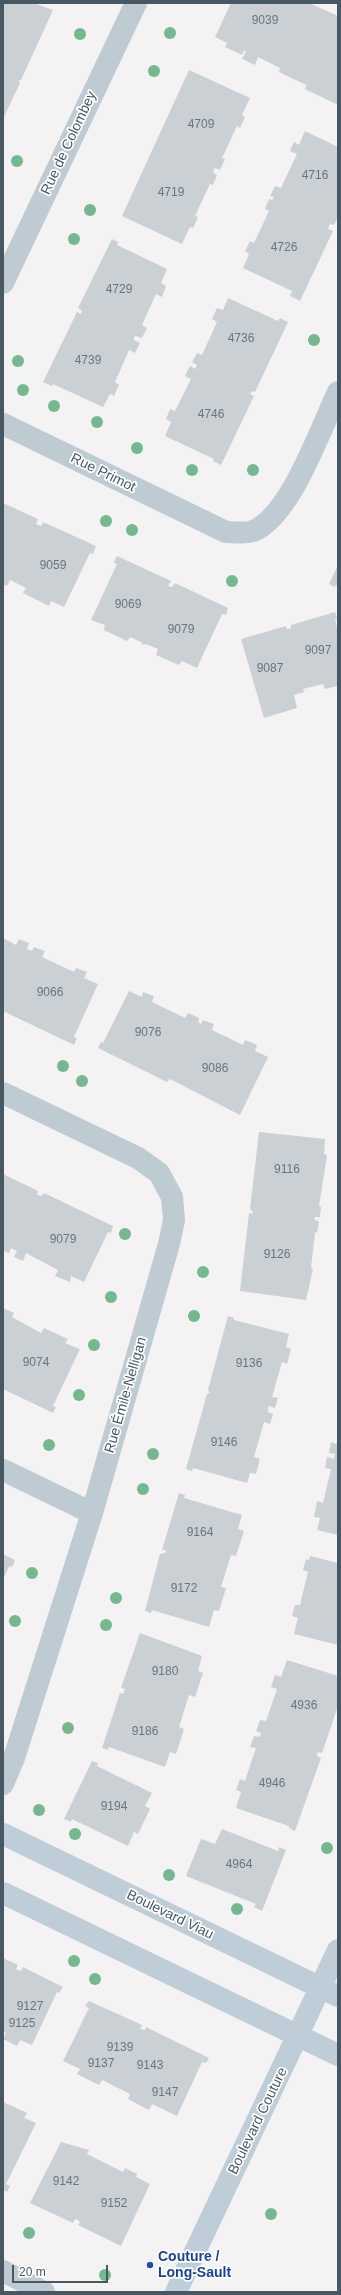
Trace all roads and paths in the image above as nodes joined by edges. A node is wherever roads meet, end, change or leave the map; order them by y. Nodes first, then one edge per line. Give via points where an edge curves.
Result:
1 (136, 3) edge
2 (3, 283) edge
3 (338, 392) edge
4 (3, 424) edge
5 (3, 1093) edge
6 (3, 1470) edge
7 (92, 1513) junction
8 (3, 1784) edge
9 (3, 1834) edge
10 (3, 1893) edge
11 (338, 1950) edge
12 (330, 1993) edge
13 (298, 2036) junction
14 (338, 2055) edge
15 (3, 2271) edge
16 (44, 2292) edge
17 (176, 2292) edge

1 - 2 street, Rue de Colombey
3 - 4 street, Rue Primot via 291,495 276,516 253,532 226,532
5 - 7 street, Rue Émile-Nelligan via 138,1158 159,1173 172,1197 174,1220 169,1244
6 - 7 street
7 - 8 street, Rue Émile-Nelligan via 14,1758
9 - 12 main road, Boulevard Viau
10 - 13 main road
11 - 12 main road, Boulevard Couture
12 - 13 main road, Boulevard Couture
13 - 14 main road
13 - 17 main road, Boulevard Couture
15 - 16 street

